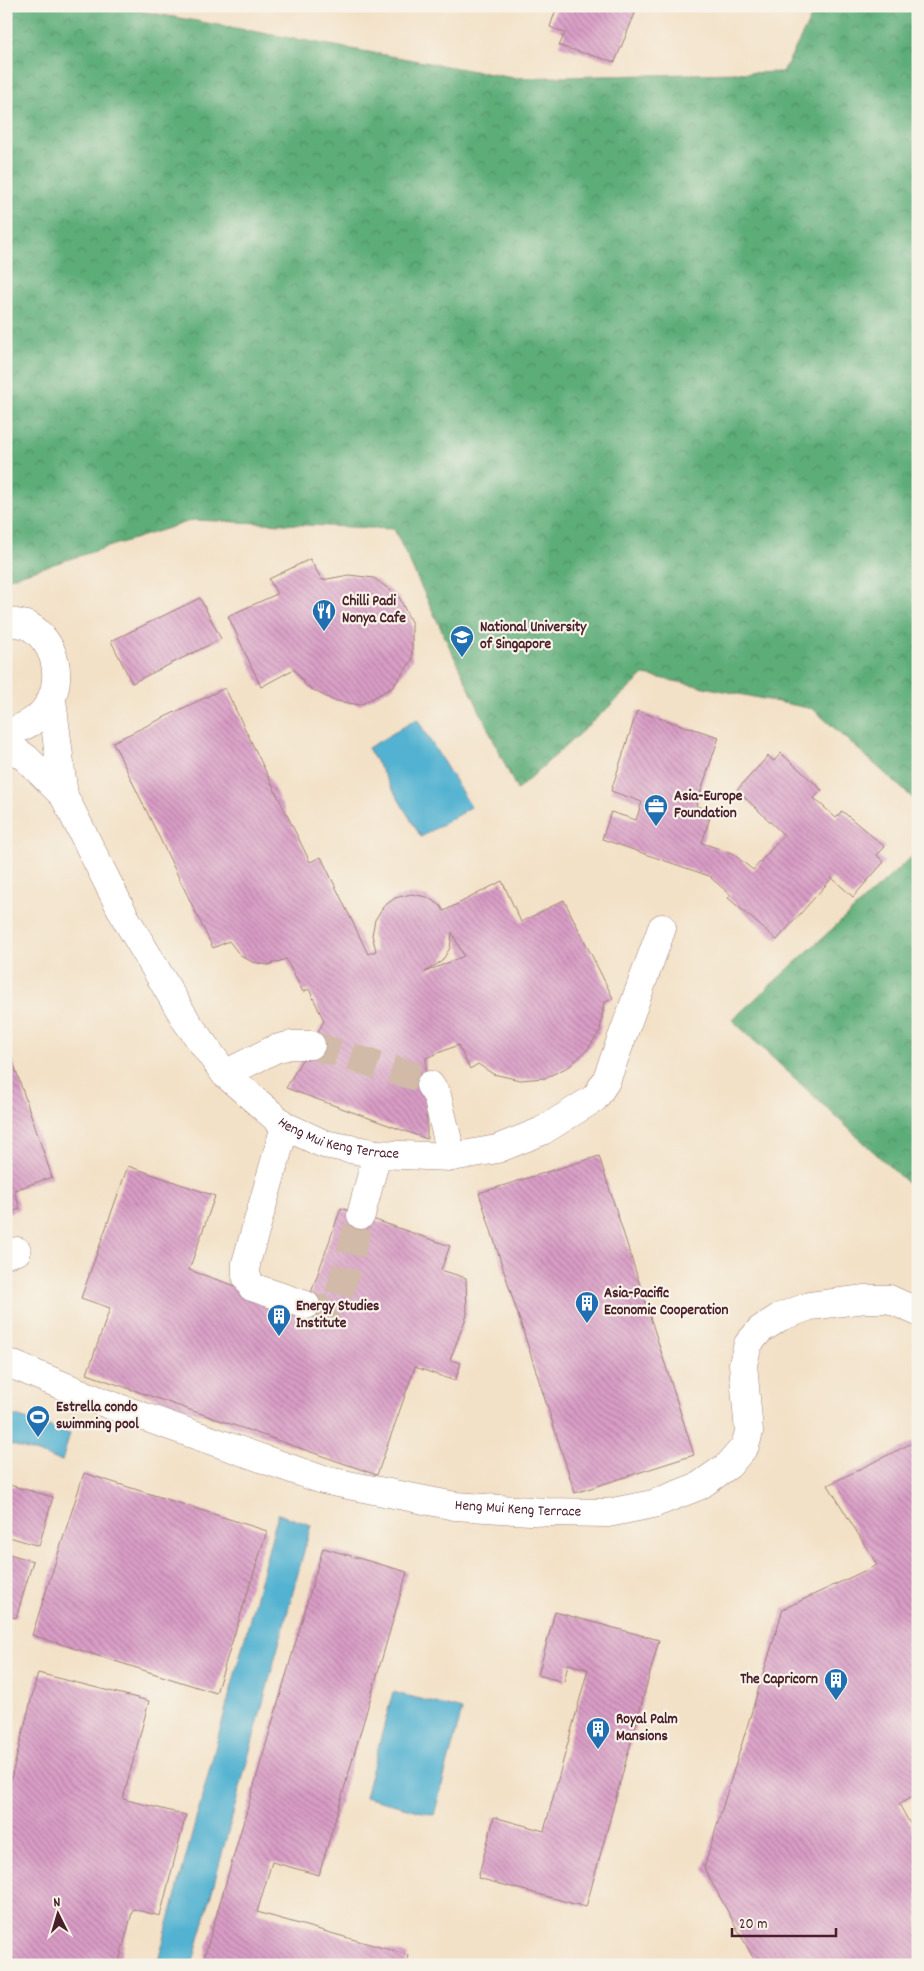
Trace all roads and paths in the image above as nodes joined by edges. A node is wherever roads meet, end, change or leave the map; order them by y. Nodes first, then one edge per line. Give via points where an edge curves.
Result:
1 (6, 621) edge
2 (52, 700) junction
3 (6, 731) edge
4 (6, 744) edge
5 (64, 796) junction
6 (662, 928) dead end
7 (311, 1044) tunnel mouth
8 (225, 1074) junction
9 (430, 1085) tunnel mouth
10 (285, 1126) junction
11 (377, 1154) junction
12 (452, 1157) junction
13 (361, 1215) tunnel mouth
14 (306, 1306) tunnel mouth
15 (918, 1312) edge
16 (6, 1362) edge

1 - 2 street, Heng Mui Keng Terrace via 28,626 49,645 58,673
2 - 3 street, Heng Mui Keng Terrace via 36,721 12,732
2 - 5 street, Heng Mui Keng Terrace
4 - 5 street, Heng Mui Keng Terrace via 26,758
5 - 8 street, Heng Mui Keng Terrace via 131,928 187,1022
6 - 12 street, Heng Mui Keng Terrace via 606,1081 595,1098 542,1131 497,1149
7 - 8 street via 275,1049
8 - 10 street, Heng Mui Keng Terrace
9 - 12 street via 437,1096
10 - 11 street, Heng Mui Keng Terrace via 324,1144
10 - 14 street via 246,1263 246,1276 252,1287
11 - 12 street, Heng Mui Keng Terrace
11 - 13 street
15 - 16 street, Heng Mui Keng Terrace via 889,1300 865,1299 810,1306 780,1316 760,1330 748,1344 743,1364 748,1432 744,1446 729,1465 699,1486 653,1504 608,1513 455,1506 323,1480 102,1402

